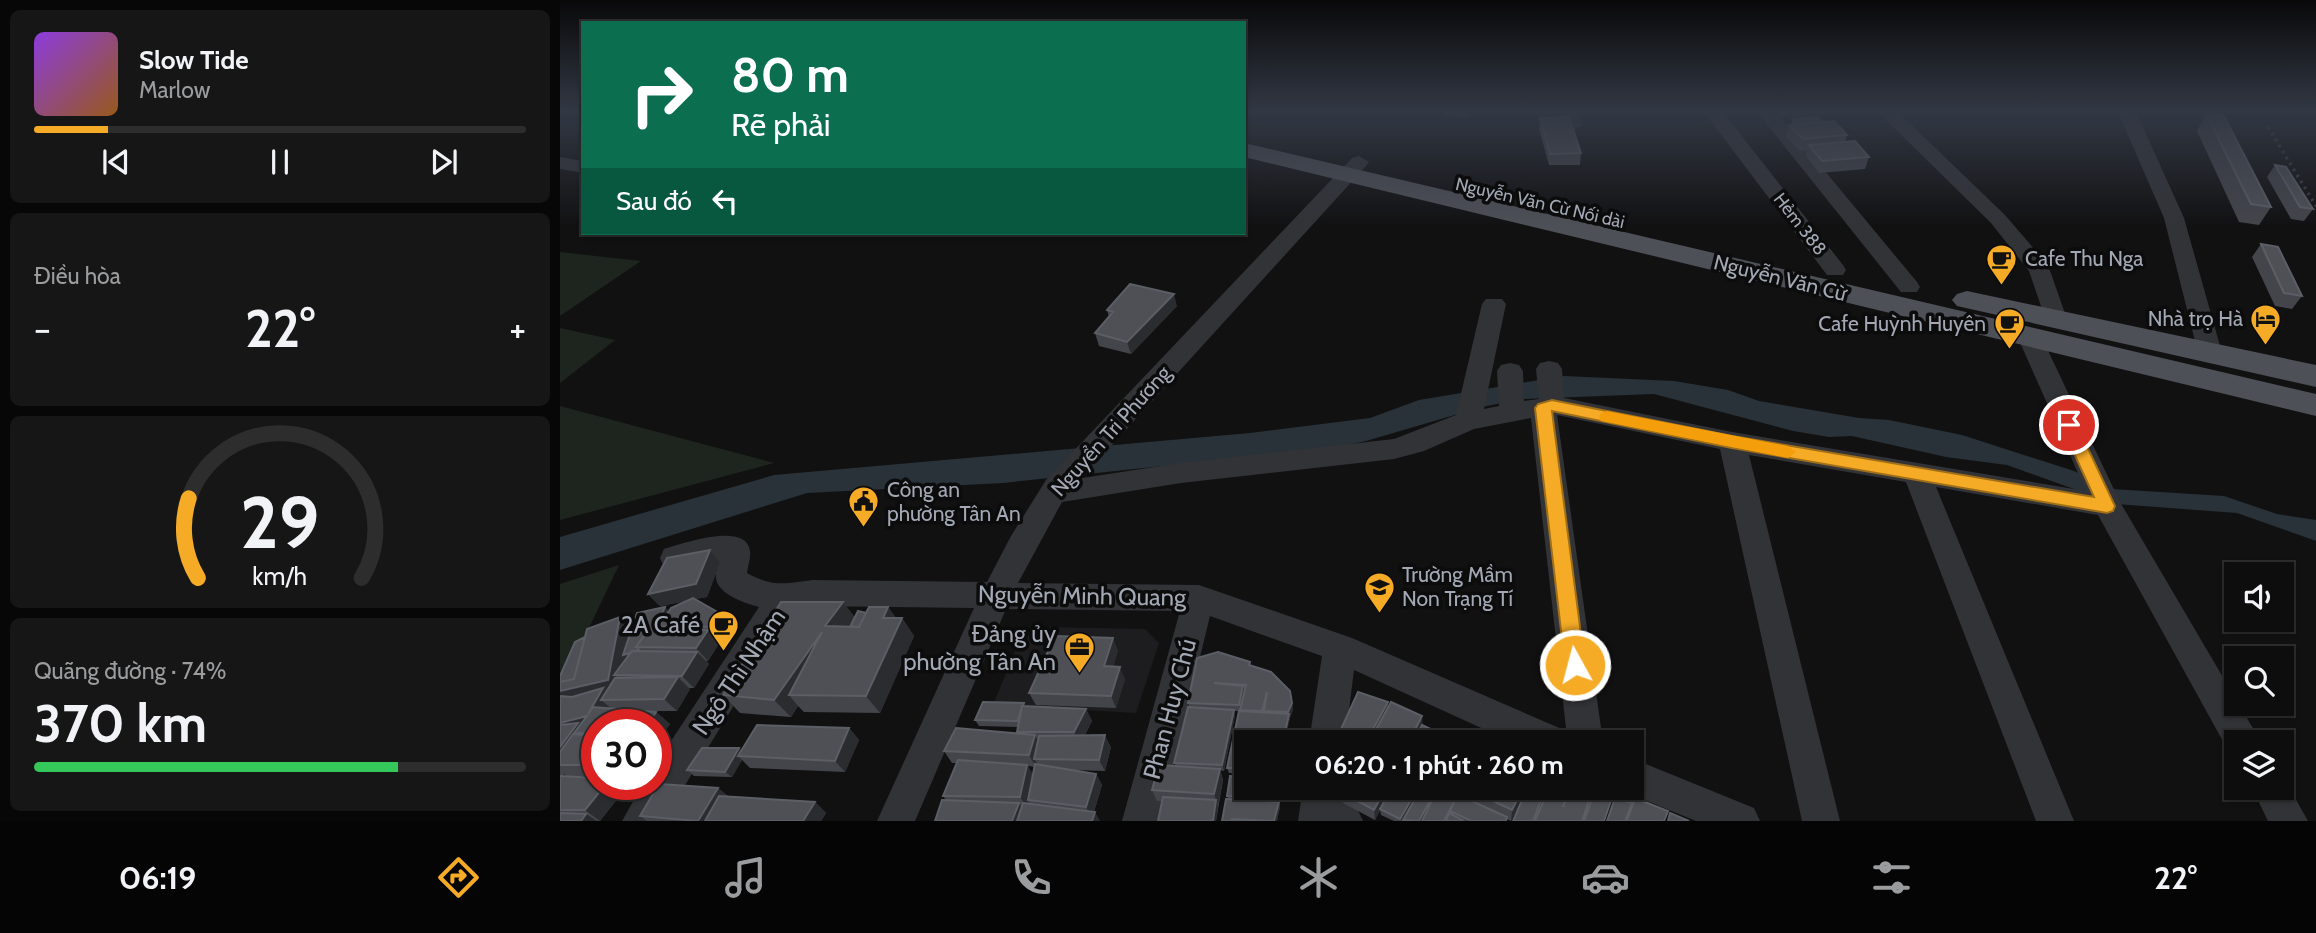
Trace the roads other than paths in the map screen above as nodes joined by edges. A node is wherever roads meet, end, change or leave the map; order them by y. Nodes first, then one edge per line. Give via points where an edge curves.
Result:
1 (1246, 150) edge
2 (1295, 150) edge
3 (1742, 150) edge
4 (1797, 150) edge
5 (1925, 150) edge
6 (2144, 150) edge
7 (560, 163) edge
8 (581, 167) edge
9 (1353, 168) junction
10 (1835, 270) junction
11 (1909, 287) junction
12 (1494, 304) dead end
13 (2055, 319) junction
14 (2029, 338) junction
15 (2210, 353) junction
16 (2316, 376) edge
17 (1549, 392) junction
18 (1142, 396) joint
19 (2316, 405) edge
20 (1468, 418) junction
21 (1732, 442) junction
22 (1917, 475) junction
23 (1055, 491) junction
24 (2106, 505) junction
25 (671, 559) edge
26 (996, 595) junction
27 (1199, 597) junction
28 (792, 598) junction
29 (1340, 648) junction
30 (1329, 730) edge
31 (1524, 730) edge
32 (1584, 730) edge
33 (2236, 730) edge
34 (1644, 781) edge
35 (2277, 800) edge
36 (641, 821) edge
37 (895, 821) edge
38 (1141, 821) edge
39 (1741, 821) edge
40 (1821, 821) edge
41 (2055, 821) edge
42 (2289, 821) edge

1 - 9 main road, Nguyễn Văn Cừ
2 - 9 main road, Nguyễn Văn Cừ Nối dài
3 - 10 street, Hẻm 388
4 - 11 street
5 - 13 street via 1998,219 2040,270
6 - 15 street via 2174,218
7 - 8 street
9 - 10 main road, Nguyễn Văn Cừ Nối dài
9 - 14 main road, Nguyễn Văn Cừ
9 - 18 street, Nguyển Tri Phương
10 - 11 main road, Nguyễn Văn Cừ
11 - 13 main road, Nguyễn Văn Cừ
12 - 20 street
13 - 15 main road, Nguyễn Văn Cừ
14 - 19 main road, Nguyễn Văn Cừ
14 - 24 street
15 - 16 main road, Nguyễn Văn Cừ
17 - 20 street via 1511,393
17 - 21 street
17 - 32 street
18 - 23 street, Nguyển Tri Phương
20 - 23 street via 1394,449
21 - 22 street
21 - 40 street
22 - 24 street
22 - 41 street
23 - 26 street, Nguyển Tri Phương
24 - 33 street
25 - 28 street, Nguyễn Minh Quang via 727,546 735,550 731,579 757,594
26 - 27 street, Nguyễn Minh Quang
26 - 28 street, Nguyễn Minh Quang via 812,593
26 - 37 street, Nguyển Tri Phương
27 - 29 street, Nguyễn Minh Quang
27 - 38 street, Phan Huy Chú
28 - 36 street, Ngô Thì Nhậm via 776,609
29 - 30 street
29 - 31 street, Nguyễn Minh Quang
34 - 39 street
35 - 42 street

